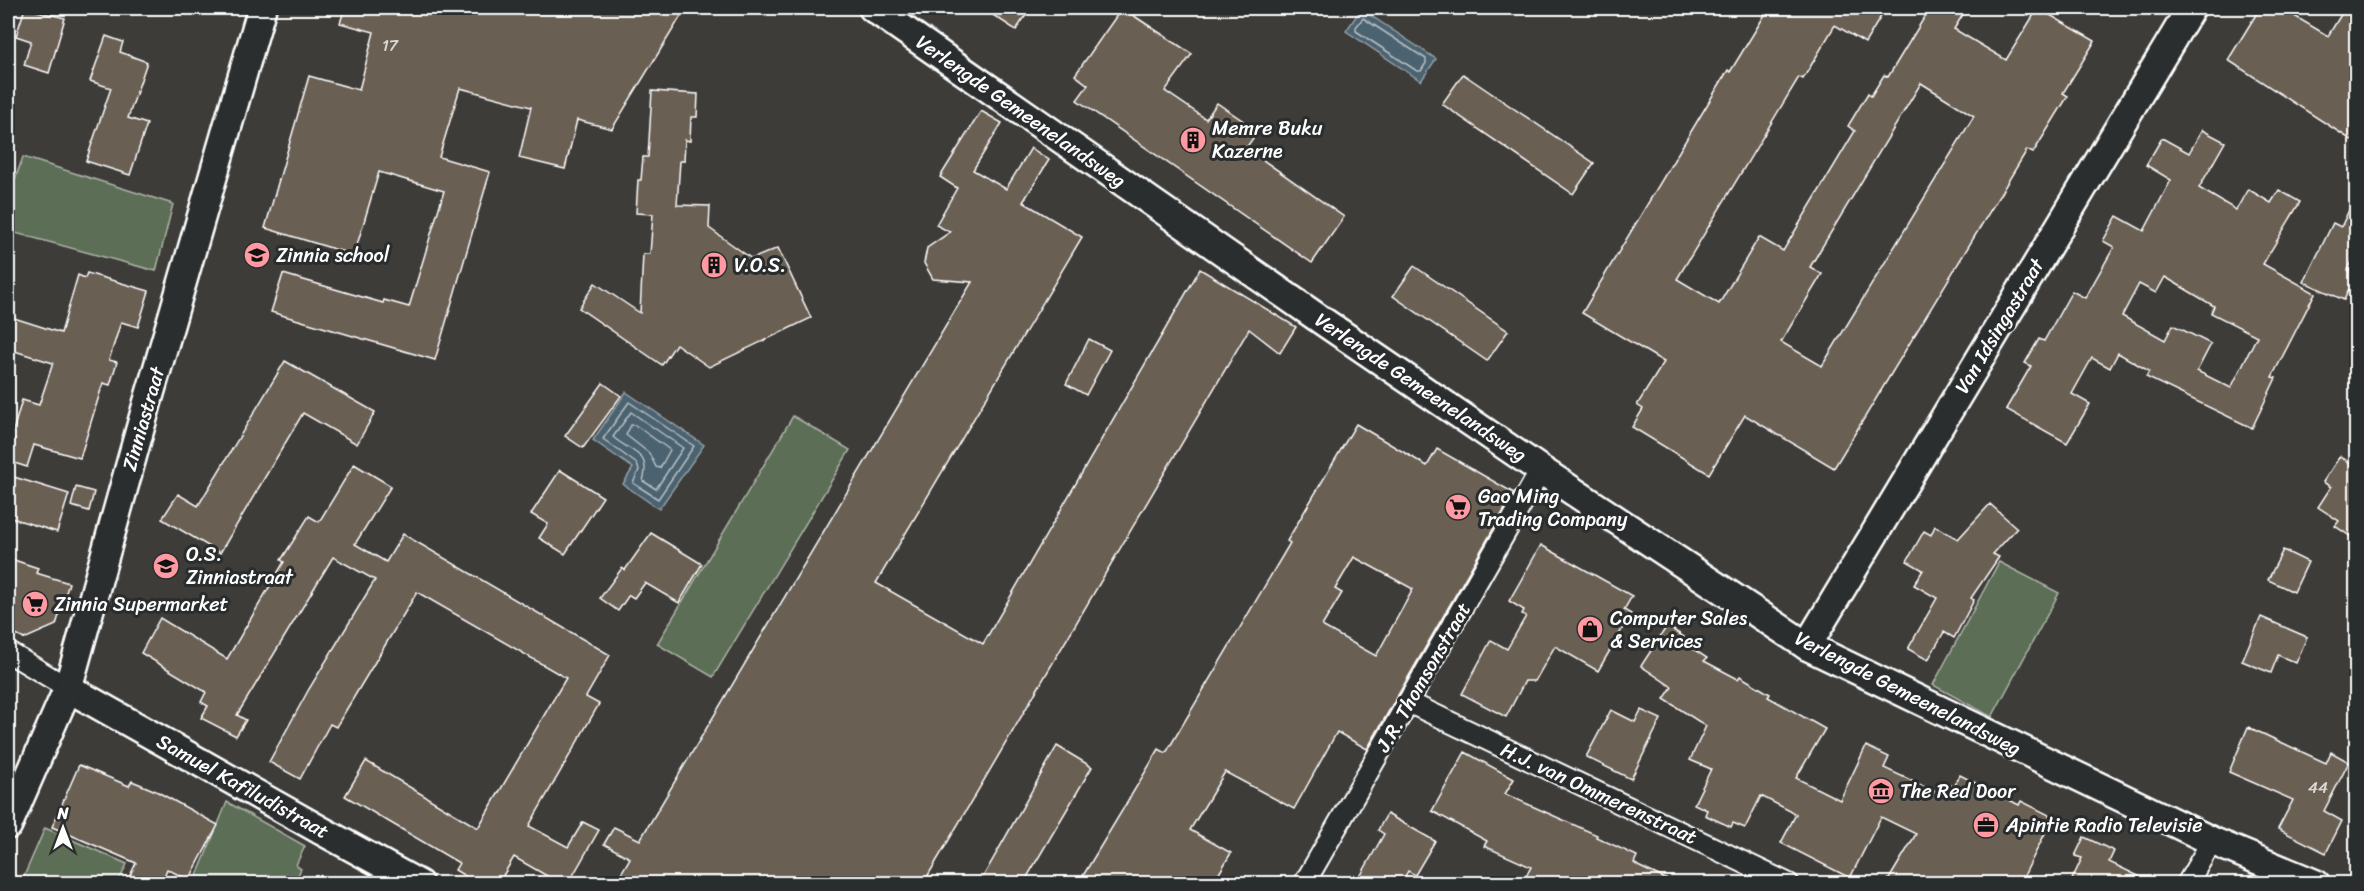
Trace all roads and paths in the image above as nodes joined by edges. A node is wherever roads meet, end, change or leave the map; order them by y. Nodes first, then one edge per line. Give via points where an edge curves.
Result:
1 (262, 8) edge
2 (873, 8) edge
3 (2192, 8) edge
4 (1541, 470) junction
5 (1807, 646) junction
6 (8, 652) edge
7 (69, 688) junction
8 (1408, 702) junction
9 (8, 825) edge
10 (2212, 841) junction
11 (419, 884) edge
12 (1304, 884) edge
13 (1789, 884) edge
14 (2187, 884) edge
15 (2316, 884) edge

1 - 7 street, Zinniastraat
2 - 4 street, Verlengde Gemeenelandsweg
3 - 5 street, Van Idsingastraat
4 - 5 street, Verlengde Gemeenelandsweg
4 - 8 street, J.R. Thomsonstraat
5 - 10 street, Verlengde Gemeenelandsweg
6 - 7 street
7 - 9 street, Zinniastraat
7 - 11 street, Samuel Kafiludistraat
8 - 12 street, J.R. Thomsonstraat
8 - 13 street, H.J. van Ommerenstraat
10 - 14 street
10 - 15 street, Verlengde Gemeenelandsweg

